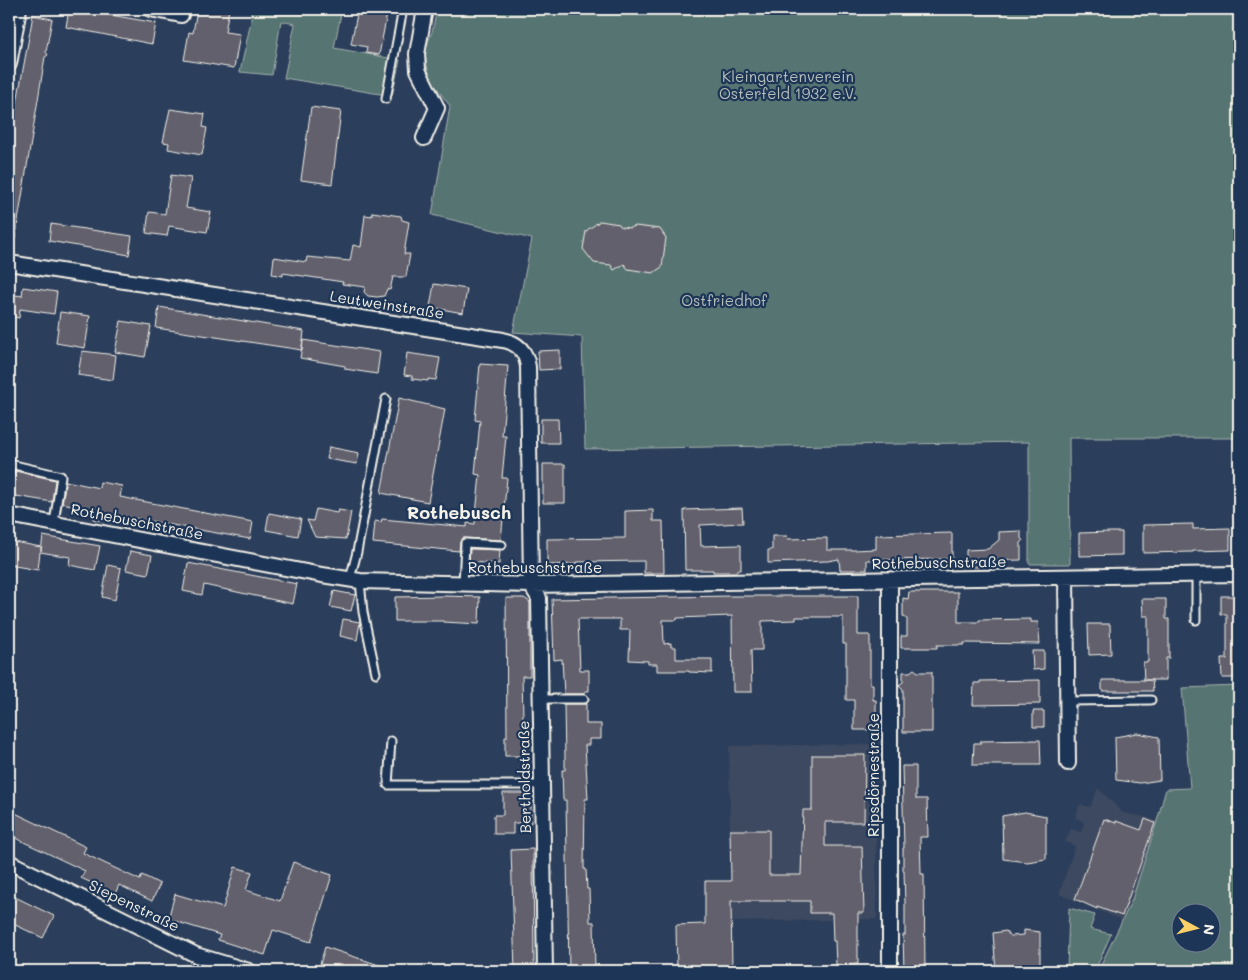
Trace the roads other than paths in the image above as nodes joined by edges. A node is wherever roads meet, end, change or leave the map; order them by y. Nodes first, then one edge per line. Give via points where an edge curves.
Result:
1 (19, 9) edge
2 (150, 9) edge
3 (403, 9) edge
4 (425, 9) edge
5 (181, 15) dead end
6 (9, 64) edge
7 (386, 99) dead end
8 (424, 138) dead end
9 (9, 263) edge
10 (386, 399) dead end
11 (9, 471) edge
12 (9, 515) edge
13 (54, 523) junction
14 (502, 545) dead end
15 (1196, 574) junction
16 (1239, 574) edge
17 (1066, 577) junction
18 (355, 580) junction
19 (890, 580) junction
20 (463, 584) junction
21 (531, 585) junction
22 (1196, 620) dead end
23 (376, 673) dead end
24 (540, 699) junction
25 (584, 699) dead end
26 (1151, 700) dead end
27 (1068, 701) junction
28 (391, 741) dead end
29 (1068, 764) dead end
30 (542, 785) junction
31 (9, 862) edge
32 (249, 971) edge
33 (545, 971) edge
34 (890, 971) edge

1 - 6 street
2 - 5 street
3 - 7 lane
4 - 8 street via 418,65 437,108
9 - 21 street, Leutweinstraße via 503,340 518,345 528,367
10 - 18 lane via 356,552
11 - 13 lane via 10,464 61,476
12 - 13 street, Rothebuschstraße
13 - 18 street, Rothebuschstraße
14 - 20 lane via 464,544
15 - 16 street, Rothebuschstraße
15 - 17 street, Rothebuschstraße
15 - 22 lane
17 - 19 street, Rothebuschstraße
17 - 27 street
18 - 20 street, Rothebuschstraße
18 - 23 lane
19 - 21 street, Rothebuschstraße
19 - 34 street, Ripsdörnestraße
20 - 21 street, Rothebuschstraße
21 - 24 street, Bertholdstraße via 539,598
24 - 25 lane
24 - 30 street, Bertholdstraße
26 - 27 lane
27 - 29 street
28 - 30 lane via 388,785
30 - 33 street, Bertholdstraße
31 - 32 street, Siepenstraße via 196,955

